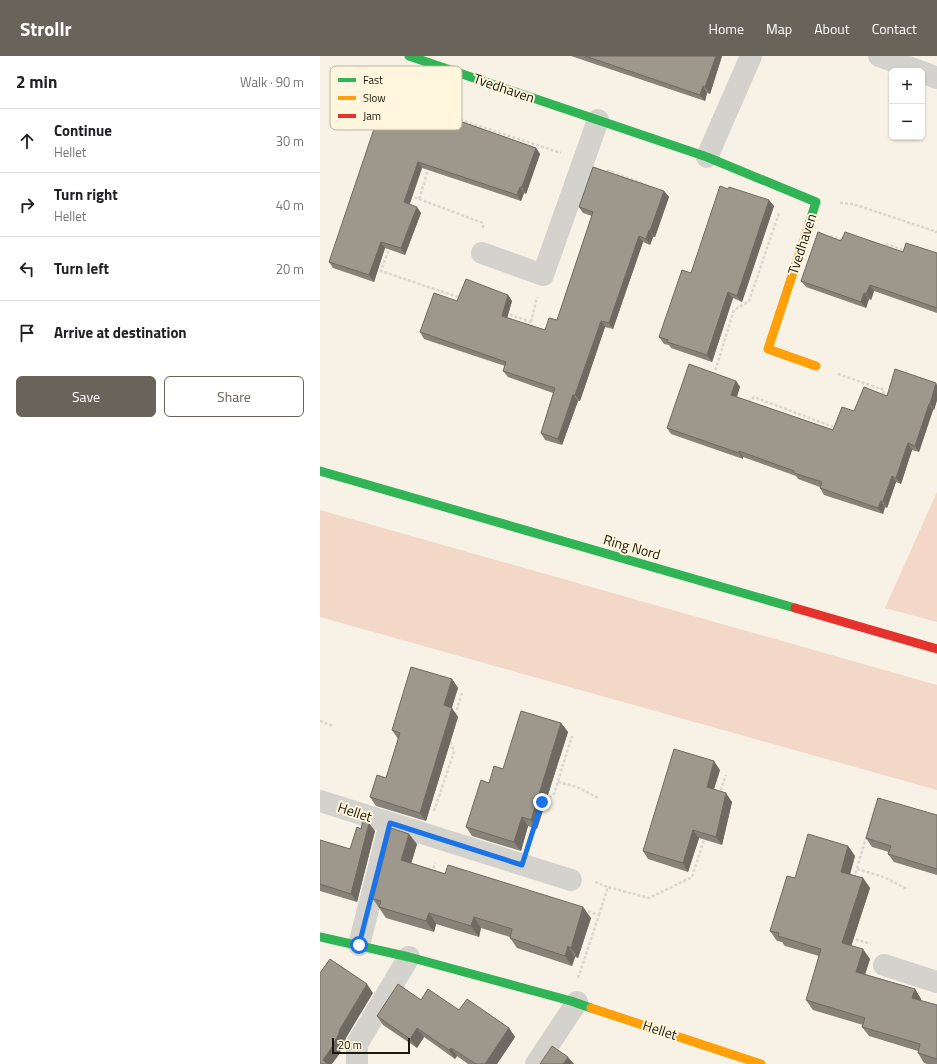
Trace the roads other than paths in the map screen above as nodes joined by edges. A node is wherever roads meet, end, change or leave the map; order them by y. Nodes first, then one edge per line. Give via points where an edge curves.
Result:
1 (410, 56) edge
2 (751, 56) edge
3 (879, 56) edge
4 (439, 66) edge
5 (911, 68) edge
6 (925, 73) edge
7 (462, 74) edge
8 (937, 78) edge
9 (598, 120) junction
10 (707, 157) junction
11 (482, 253) road end
12 (816, 366) road end
13 (320, 471) edge
14 (937, 649) edge
15 (320, 801) edge
16 (390, 823) junction
17 (571, 880) dead end
18 (320, 937) edge
19 (359, 945) junction
20 (409, 957) junction
21 (884, 965) dead end
22 (937, 982) edge
23 (574, 1002) junction
24 (748, 1062) edge
25 (357, 1064) edge
26 (536, 1064) edge

1 - 4 street, Tvedhaven
2 - 10 street
3 - 5 street
6 - 8 street
7 - 9 street, Tvedhaven
9 - 10 street, Tvedhaven
9 - 11 street via 543,275
10 - 12 street, Tvedhaven via 816,202 768,349
13 - 14 street, Ring Nord
15 - 16 street, Hellet
16 - 17 street, Hellet
16 - 19 street, Hellet
18 - 19 street, Hellet
19 - 20 street, Hellet
20 - 23 street, Hellet
20 - 25 street via 357,1044
21 - 22 street
23 - 24 street, Hellet
23 - 26 street

